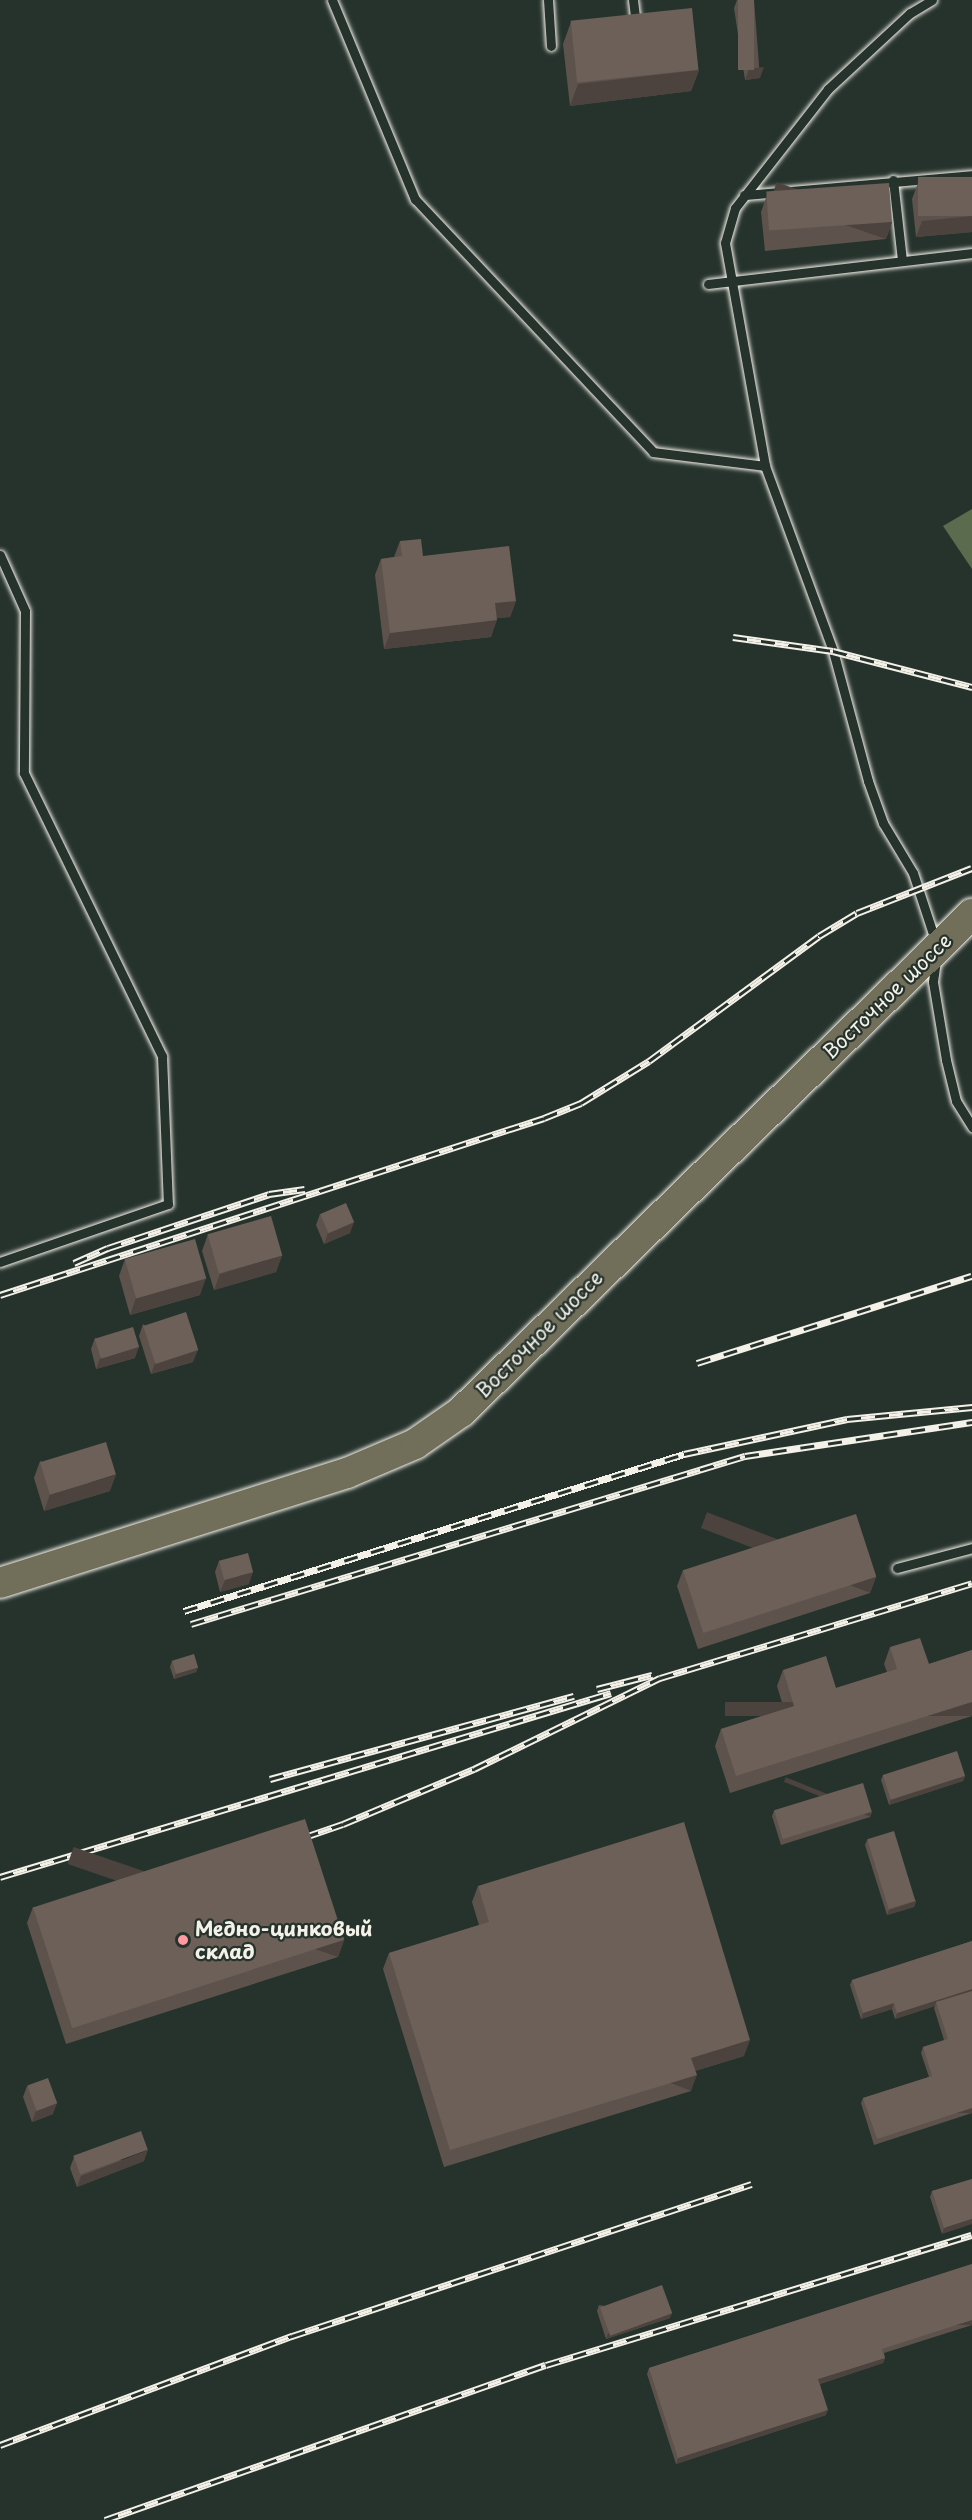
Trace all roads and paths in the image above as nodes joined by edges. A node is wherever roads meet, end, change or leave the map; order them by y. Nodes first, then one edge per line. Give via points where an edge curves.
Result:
1 (332, 0) edge
2 (548, 0) edge
3 (633, 0) edge
4 (918, 0) edge
5 (932, 0) edge
6 (910, 13) junction
7 (637, 28) edge
8 (551, 46) dead end
9 (972, 176) edge
10 (893, 180) junction
11 (744, 195) junction
12 (972, 253) edge
13 (902, 260) junction
14 (729, 282) junction
15 (708, 284) dead end
16 (765, 466) junction
17 (0, 555) edge
18 (972, 914) edge
19 (938, 948) junction
20 (972, 1127) edge
21 (0, 1262) edge
22 (972, 1548) edge
23 (897, 1568) dead end
24 (0, 1583) edge

1 - 16 lane via 416,199 653,452
2 - 8 lane
3 - 7 lane
4 - 6 lane
5 - 6 lane
6 - 11 lane via 828,89
9 - 10 lane
10 - 11 lane
10 - 13 lane
11 - 14 lane via 735,207 725,243
12 - 13 lane
13 - 14 lane
14 - 15 lane
14 - 16 lane
16 - 19 lane via 833,651 883,823 912,873
17 - 21 lane via 25,611 24,773 162,1056 168,1204
18 - 19 main road, Восточное шоссе
19 - 20 lane via 933,982 938,1023 956,1101
19 - 24 main road, Восточное шоссе via 461,1412 415,1444 347,1473
22 - 23 lane

